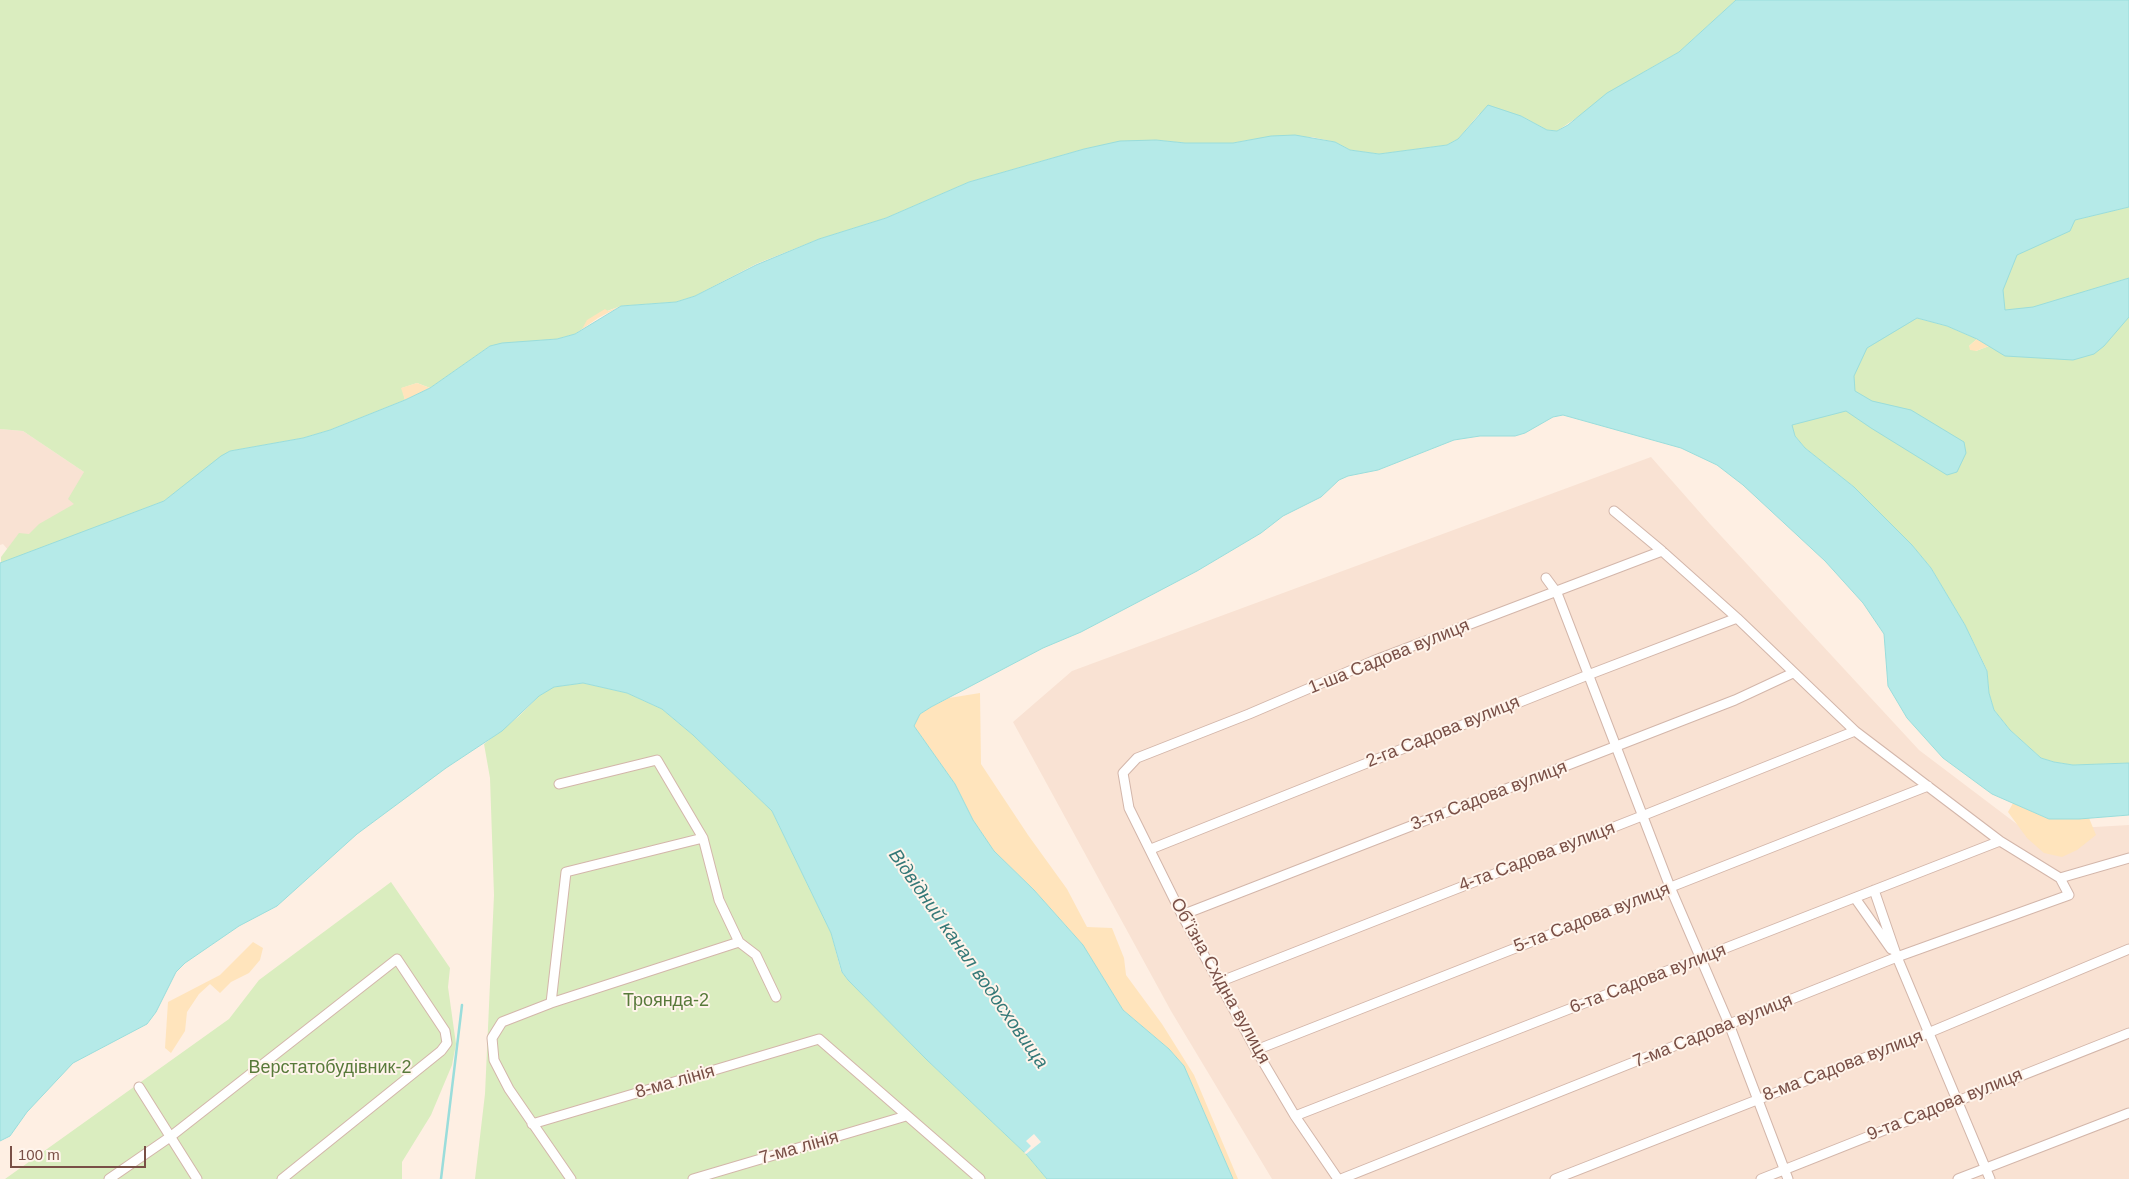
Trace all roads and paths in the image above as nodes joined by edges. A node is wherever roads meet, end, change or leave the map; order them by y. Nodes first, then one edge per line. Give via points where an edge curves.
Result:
1 (1614, 512) dead end
2 (1662, 551) junction
3 (1546, 578) dead end
4 (1557, 593) junction
5 (1737, 618) junction
6 (1793, 673) junction
7 (1588, 675) junction
8 (1855, 731) junction
9 (1617, 747) junction
10 (1123, 773) joint
11 (559, 784) dead end
12 (1928, 786) junction
13 (1642, 816) junction
14 (703, 838) junction
15 (2000, 841) junction
16 (1151, 849) junction
17 (2129, 858) edge
18 (2060, 878) junction
19 (1670, 887) junction
20 (1874, 890) junction
21 (1855, 898) junction
22 (1182, 916) junction
23 (739, 942) junction
24 (2129, 949) edge
25 (1897, 957) junction
26 (1702, 958) junction
27 (1219, 982) junction
28 (776, 997) dead end
29 (551, 1003) junction
30 (1729, 1024) junction
31 (1928, 1033) junction
32 (2129, 1033) edge
33 (1256, 1050) junction
34 (139, 1087) dead end
35 (1758, 1100) junction
36 (1957, 1100) junction
37 (2129, 1113) edge
38 (906, 1116) junction
39 (1295, 1116) junction
40 (532, 1124) junction
41 (170, 1137) junction
42 (1985, 1168) junction
43 (1786, 1175) edge
44 (195, 1178) edge
45 (109, 1179) edge
46 (282, 1179) edge
47 (571, 1179) edge
48 (693, 1179) edge
49 (980, 1179) edge
50 (1340, 1179) edge
51 (1555, 1179) edge
52 (1762, 1179) edge
53 (1958, 1179) edge
54 (1990, 1179) edge

1 - 2 street
2 - 4 street, 1-ша Садова вулиця
2 - 5 street
3 - 4 street
4 - 7 street
4 - 10 street, 1-ша Садова вулиця via 1373,661 1136,758
5 - 6 street
5 - 7 street, 2-га Садова вулиця
6 - 8 street
6 - 9 street, 3-тя Садова вулиця
7 - 9 street
7 - 16 street, 2-га Садова вулиця
8 - 12 street
8 - 13 street, 4-та Садова вулиця
9 - 13 street
9 - 22 street, 3-тя Садова вулиця
10 - 16 street, Обʼїзна Східна вулиця via 1129,808
11 - 14 street via 657,760
12 - 15 street
12 - 19 street, 5-та Садова вулиця
13 - 19 street
13 - 27 street, 4-та Садова вулиця
14 - 23 street via 718,900
14 - 29 street via 566,872
15 - 18 street
15 - 20 street, 6-та Садова вулиця
16 - 22 street, Обʼїзна Східна вулиця
17 - 18 street
18 - 25 street, 7-ма Садова вулиця via 2069,895
19 - 26 street
19 - 33 street, 5-та Садова вулиця
20 - 21 street, 6-та Садова вулиця
20 - 25 street
21 - 25 street
21 - 26 street, 6-та Садова вулиця
22 - 27 street, Обʼїзна Східна вулиця
23 - 28 street via 756,955
23 - 29 street
24 - 31 street, 8-ма Садова вулиця
25 - 30 street, 7-ма Садова вулиця
25 - 31 street
26 - 30 street
26 - 39 street, 6-та Садова вулиця
27 - 33 street, Обʼїзна Східна вулиця
29 - 40 street via 502,1022 492,1038 494,1060 508,1089
30 - 35 street
30 - 50 street, 7-ма Садова вулиця
31 - 35 street, 8-ма Садова вулиця
31 - 36 street
32 - 36 street, 9-та Садова вулиця
33 - 39 street, Обʼїзна Східна вулиця
34 - 41 street
35 - 43 street
35 - 51 street, 8-ма Садова вулиця
36 - 42 street
36 - 43 street, 9-та Садова вулиця
37 - 42 street
38 - 40 street, 8-ма лінія via 819,1040
38 - 48 street, 7-ма лінія
38 - 49 street
39 - 50 street, Обʼїзна Східна вулиця
40 - 47 street
41 - 44 street
41 - 45 street
41 - 46 street via 397,959 445,1032 447,1043
42 - 53 street
42 - 54 street
43 - 52 street, 9-та Садова вулиця

